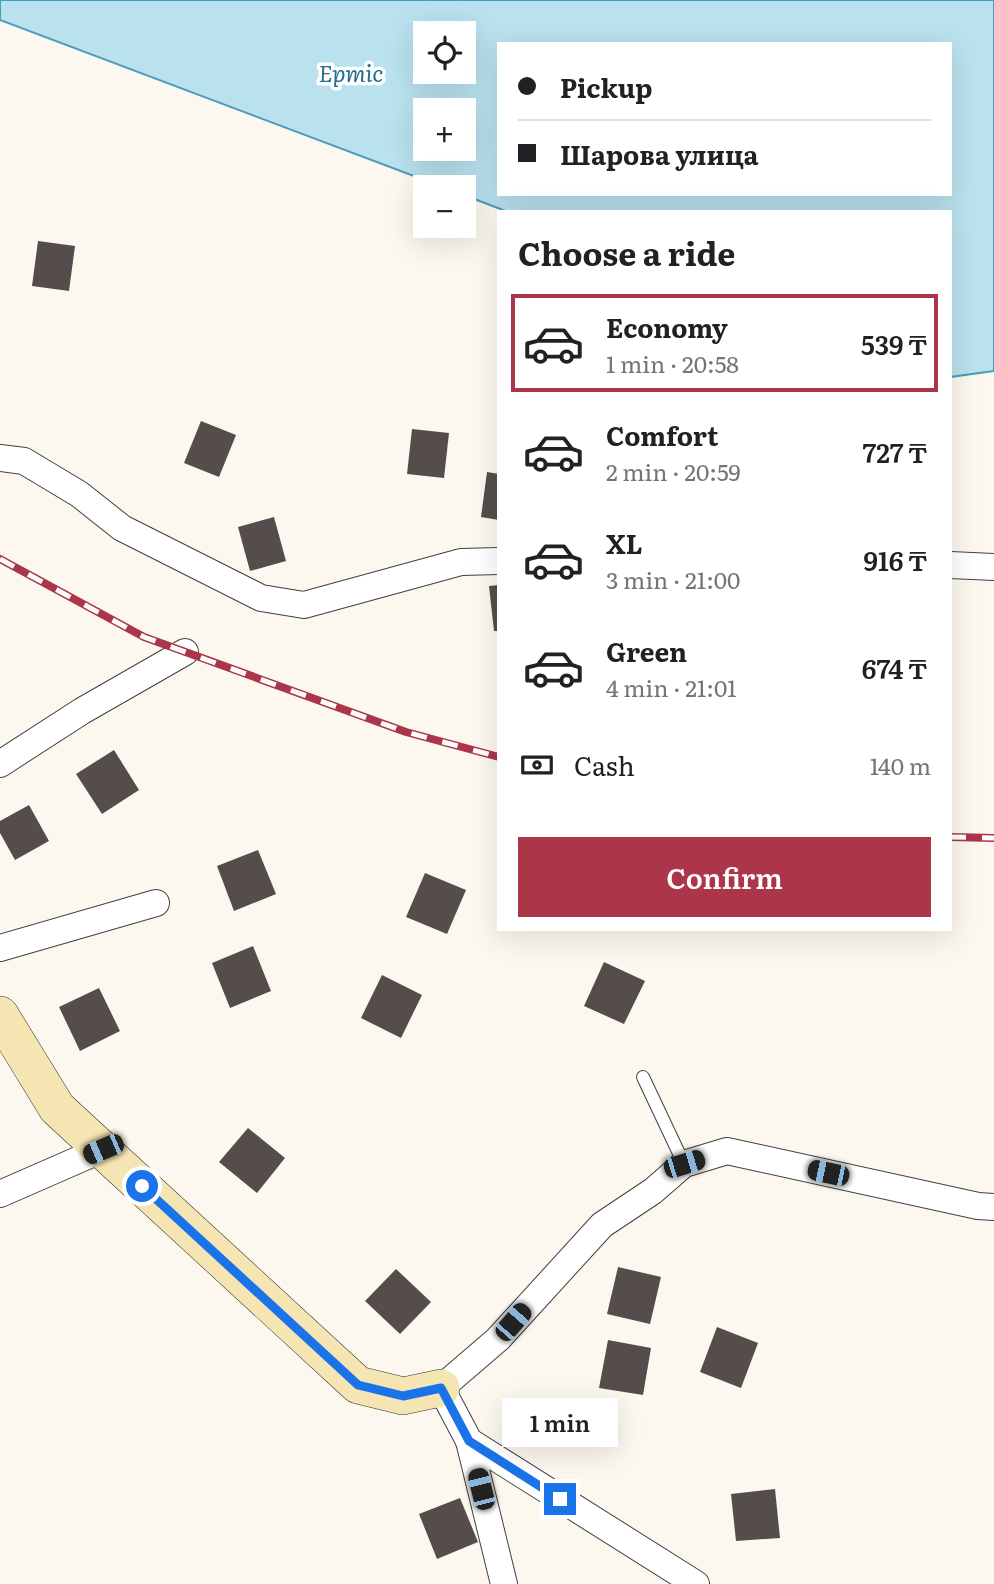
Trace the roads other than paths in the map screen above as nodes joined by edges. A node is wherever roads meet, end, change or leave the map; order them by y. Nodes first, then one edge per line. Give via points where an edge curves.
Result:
1 (0, 457) edge
2 (497, 561) edge
3 (952, 565) edge
4 (994, 567) edge
5 (185, 652) dead end
6 (0, 764) edge
7 (156, 903) dead end
8 (0, 948) edge
9 (0, 1015) edge
10 (643, 1077) dead end
11 (103, 1149) junction
12 (684, 1164) junction
13 (0, 1194) edge
14 (994, 1207) edge
15 (441, 1388) junction
16 (469, 1441) junction
17 (504, 1584) edge
18 (696, 1584) edge

1 - 2 street via 24,461 79,494 122,528 261,598 304,604 461,562
3 - 4 street
5 - 6 street
7 - 8 street
9 - 11 street via 57,1108
10 - 12 lane
11 - 13 street
11 - 15 street via 358,1385 403,1396
12 - 14 street via 727,1151
12 - 15 street via 602,1225 498,1339
15 - 16 street
16 - 17 street
16 - 18 street

